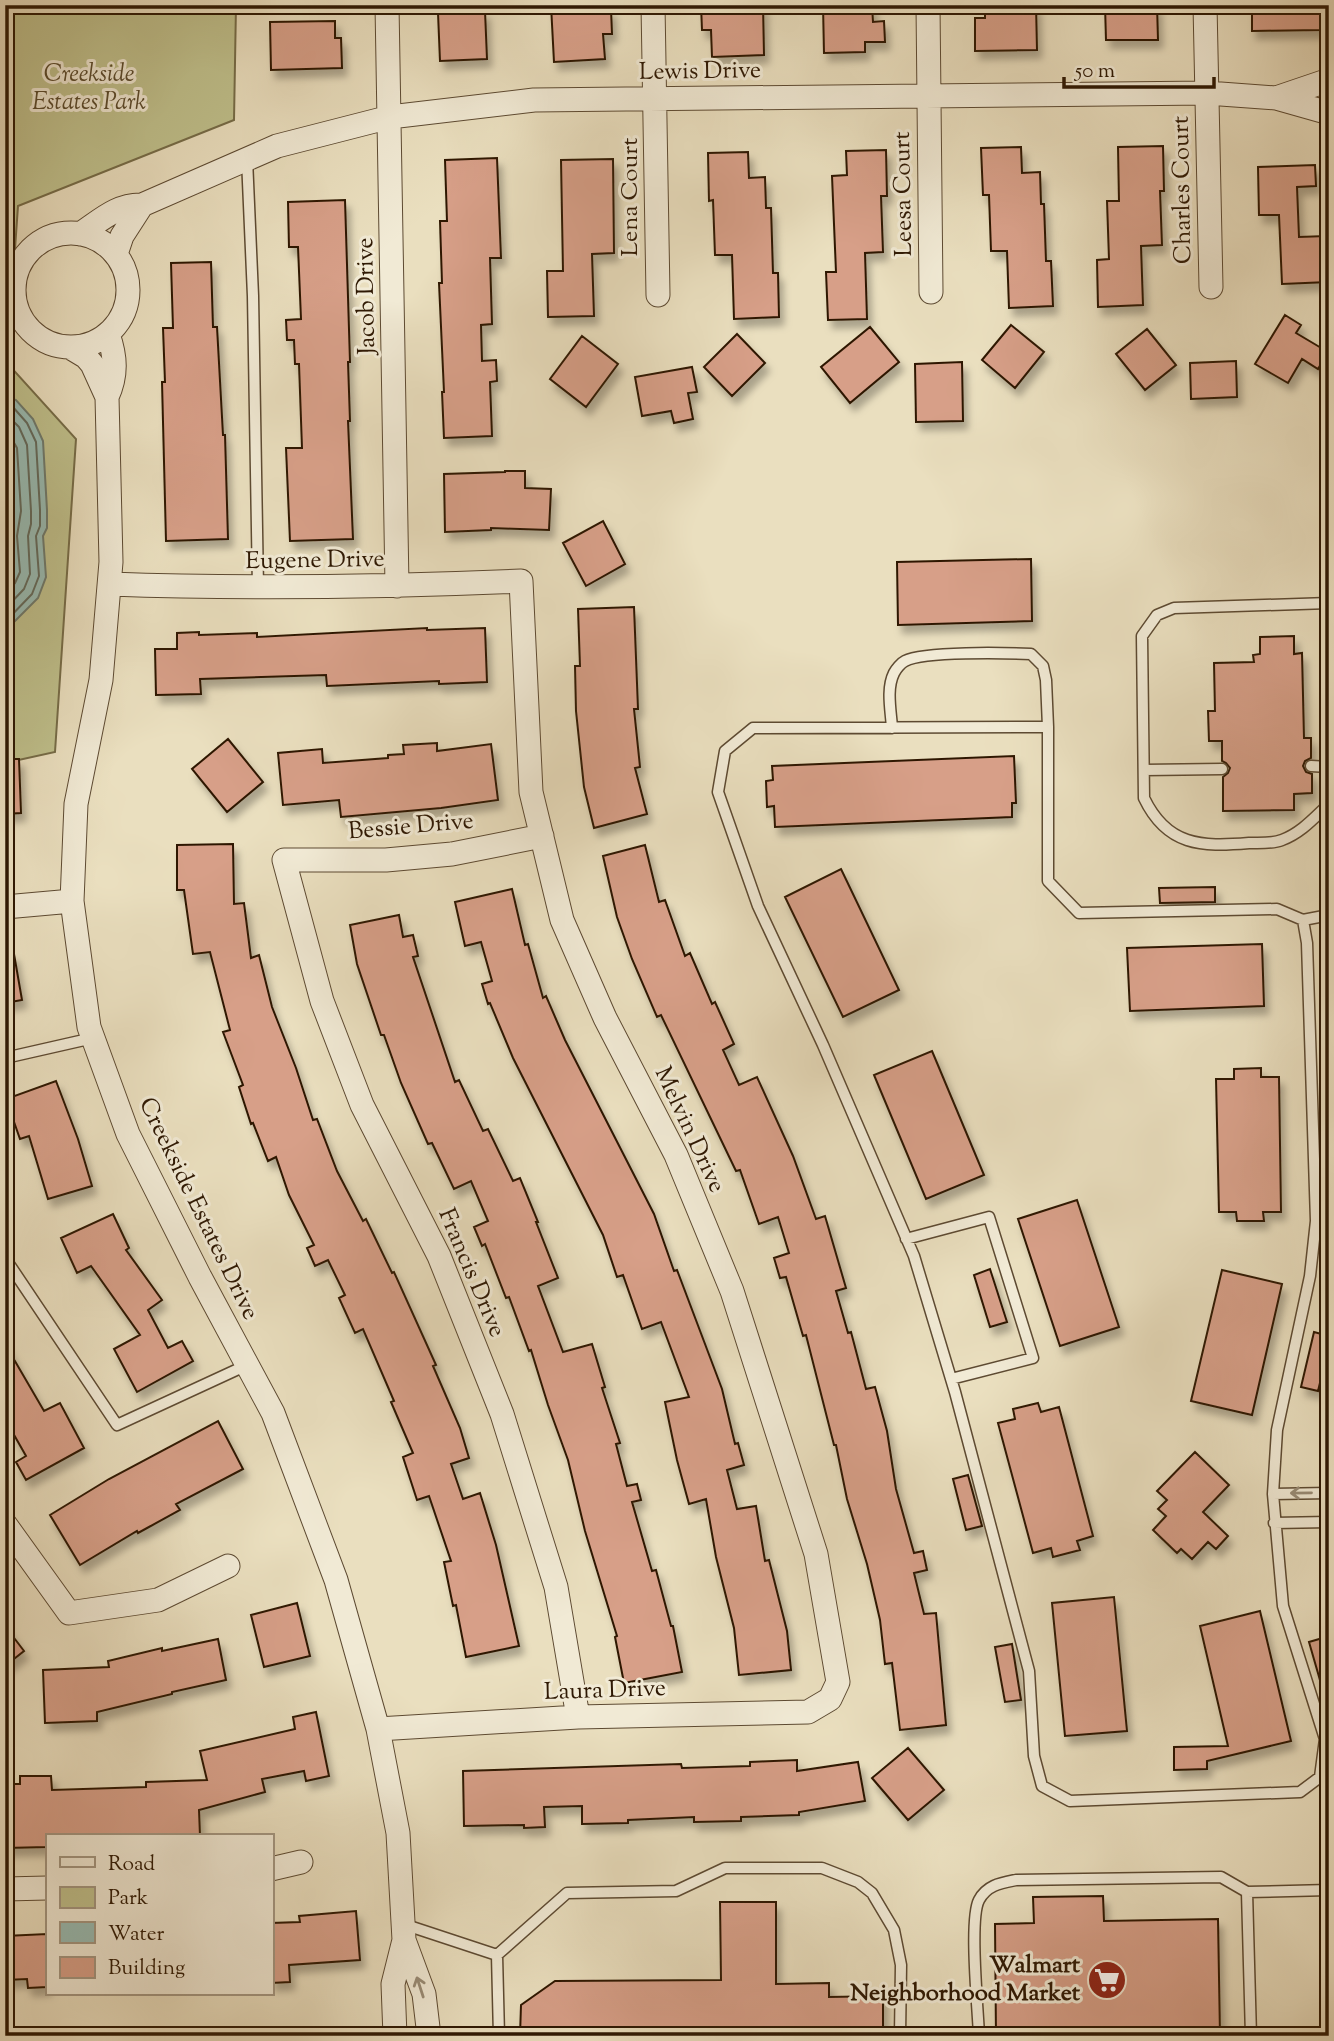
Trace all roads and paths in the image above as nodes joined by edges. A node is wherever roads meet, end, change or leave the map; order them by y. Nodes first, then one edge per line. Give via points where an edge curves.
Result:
1 (387, 5) edge
2 (653, 5) edge
3 (928, 5) edge
4 (1205, 5) edge
5 (1329, 80) edge
6 (1207, 93) junction
7 (929, 96) junction
8 (1276, 98) junction
9 (656, 99) junction
10 (1329, 113) edge
11 (390, 117) junction
12 (247, 159) junction
13 (142, 205) junction
14 (80, 234) junction
15 (116, 254) junction
16 (12, 271) edge
17 (1211, 287) dead end
18 (931, 292) dead end
19 (658, 295) dead end
20 (12, 310) edge
21 (108, 334) junction
22 (71, 348) junction
23 (107, 397) junction
24 (520, 581) joint
25 (110, 584) junction
26 (397, 586) junction
27 (258, 588) junction
28 (1329, 603) edge
29 (1048, 727) junction
30 (892, 728) junction
31 (1311, 766) dead end
32 (1329, 768) edge
33 (1222, 769) dead end
34 (1144, 770) junction
35 (1329, 804) edge
36 (542, 836) junction
37 (284, 860) joint
38 (72, 901) junction
39 (5, 907) edge
40 (1329, 915) edge
41 (1303, 920) junction
42 (93, 1038) junction
43 (5, 1058) edge
44 (906, 1239) junction
45 (5, 1258) edge
46 (247, 1365) junction
47 (951, 1379) junction
48 (1329, 1493) edge
49 (1273, 1494) junction
50 (1329, 1522) edge
51 (1274, 1523) junction
52 (5, 1524) edge
53 (228, 1566) dead end
54 (830, 1699) joint
55 (578, 1717) junction
56 (378, 1729) junction
57 (301, 1862) dead end
58 (273, 1869) edge
59 (46, 1888) edge
60 (5, 1889) edge
61 (1329, 1890) edge
62 (1247, 1892) junction
63 (403, 1932) junction
64 (497, 1955) junction
65 (395, 2036) edge
66 (429, 2036) edge
67 (499, 2036) edge
68 (900, 2036) edge
69 (979, 2036) edge
70 (1251, 2036) edge

1 - 11 street, Jacob Drive
2 - 9 street, Lena Court
3 - 7 street, Leesa Court
4 - 6 street, Charles Court
5 - 8 street, Lewis Drive
6 - 7 street, Lewis Drive
6 - 8 street, Lewis Drive
6 - 17 street, Charles Court
7 - 9 street, Lewis Drive
7 - 18 street, Leesa Court
8 - 10 street, Lewis Drive
9 - 11 street, Lewis Drive via 534,100
9 - 19 street, Lena Court
11 - 12 street, Lewis Drive via 277,146
11 - 26 street, Jacob Drive
12 - 13 street, Lewis Drive
12 - 27 lane
13 - 14 street, Lewis Drive via 116,210
13 - 15 street
14 - 15 street via 102,241
14 - 16 street via 66,232 39,242
15 - 21 street via 128,280 128,296 122,316
16 - 20 street
20 - 22 street via 48,343
21 - 22 street
21 - 23 street, Creekside Estates Drive via 115,370
22 - 23 street, Creekside Estates Drive via 92,364
23 - 25 street, Creekside Estates Drive
24 - 26 street, Eugene Drive
24 - 36 street, Melvin Drive via 531,792
25 - 27 street, Eugene Drive
25 - 38 street, Creekside Estates Drive via 100,680 76,804
26 - 27 street, Eugene Drive
28 - 34 lane via 1174,608 1157,615 1142,636
29 - 30 lane
29 - 30 lane via 1043,666 1031,654 1009,653 919,656 903,662 890,689
29 - 41 lane via 1048,881 1079,913 1277,909
30 - 44 lane via 753,728 725,751 718,792 758,906
31 - 32 lane
33 - 34 lane
34 - 35 lane via 1144,798 1153,815 1173,833 1194,843 1280,841 1305,828
36 - 37 street, Bessie Drive via 452,855
36 - 54 street, Melvin Drive via 562,920 605,1018 676,1155 732,1292 816,1554 838,1682
37 - 55 street, Francis Drive via 322,1001 362,1105 439,1256 502,1414 556,1587
38 - 39 street
38 - 42 street, Creekside Estates Drive
40 - 41 lane
41 - 49 lane via 1316,1221 1310,1276 1276,1430
42 - 43 lane
42 - 46 street, Creekside Estates Drive via 128,1135
44 - 47 lane
44 - 47 lane via 989,1217 1032,1358
45 - 46 lane via 117,1424
46 - 56 street, Creekside Estates Drive via 273,1413 336,1580
47 - 51 lane via 1030,1671 1034,1756 1042,1786 1070,1801 1300,1792 1320,1777 1325,1739 1283,1606
48 -> 49 lane
49 - 51 lane
50 - 51 lane
52 - 53 street via 69,1613 158,1600
54 - 55 street, Laura Drive via 808,1712
55 - 56 street, Laura Drive
56 - 63 street, Creekside Estates Drive via 398,1833
57 - 58 street
59 - 60 street
61 - 62 lane
62 - 69 lane via 1221,1877 1016,1880 991,1886 979,1900 975,1924
62 - 70 lane
63 - 64 lane
63 - 65 street, Creekside Estates Drive via 393,1984
66 -> 63 street, Creekside Estates Drive via 424,1994
64 - 67 lane
64 - 68 lane via 567,1893 677,1891 725,1868 822,1868 858,1882 872,1893 894,1930 901,1965

